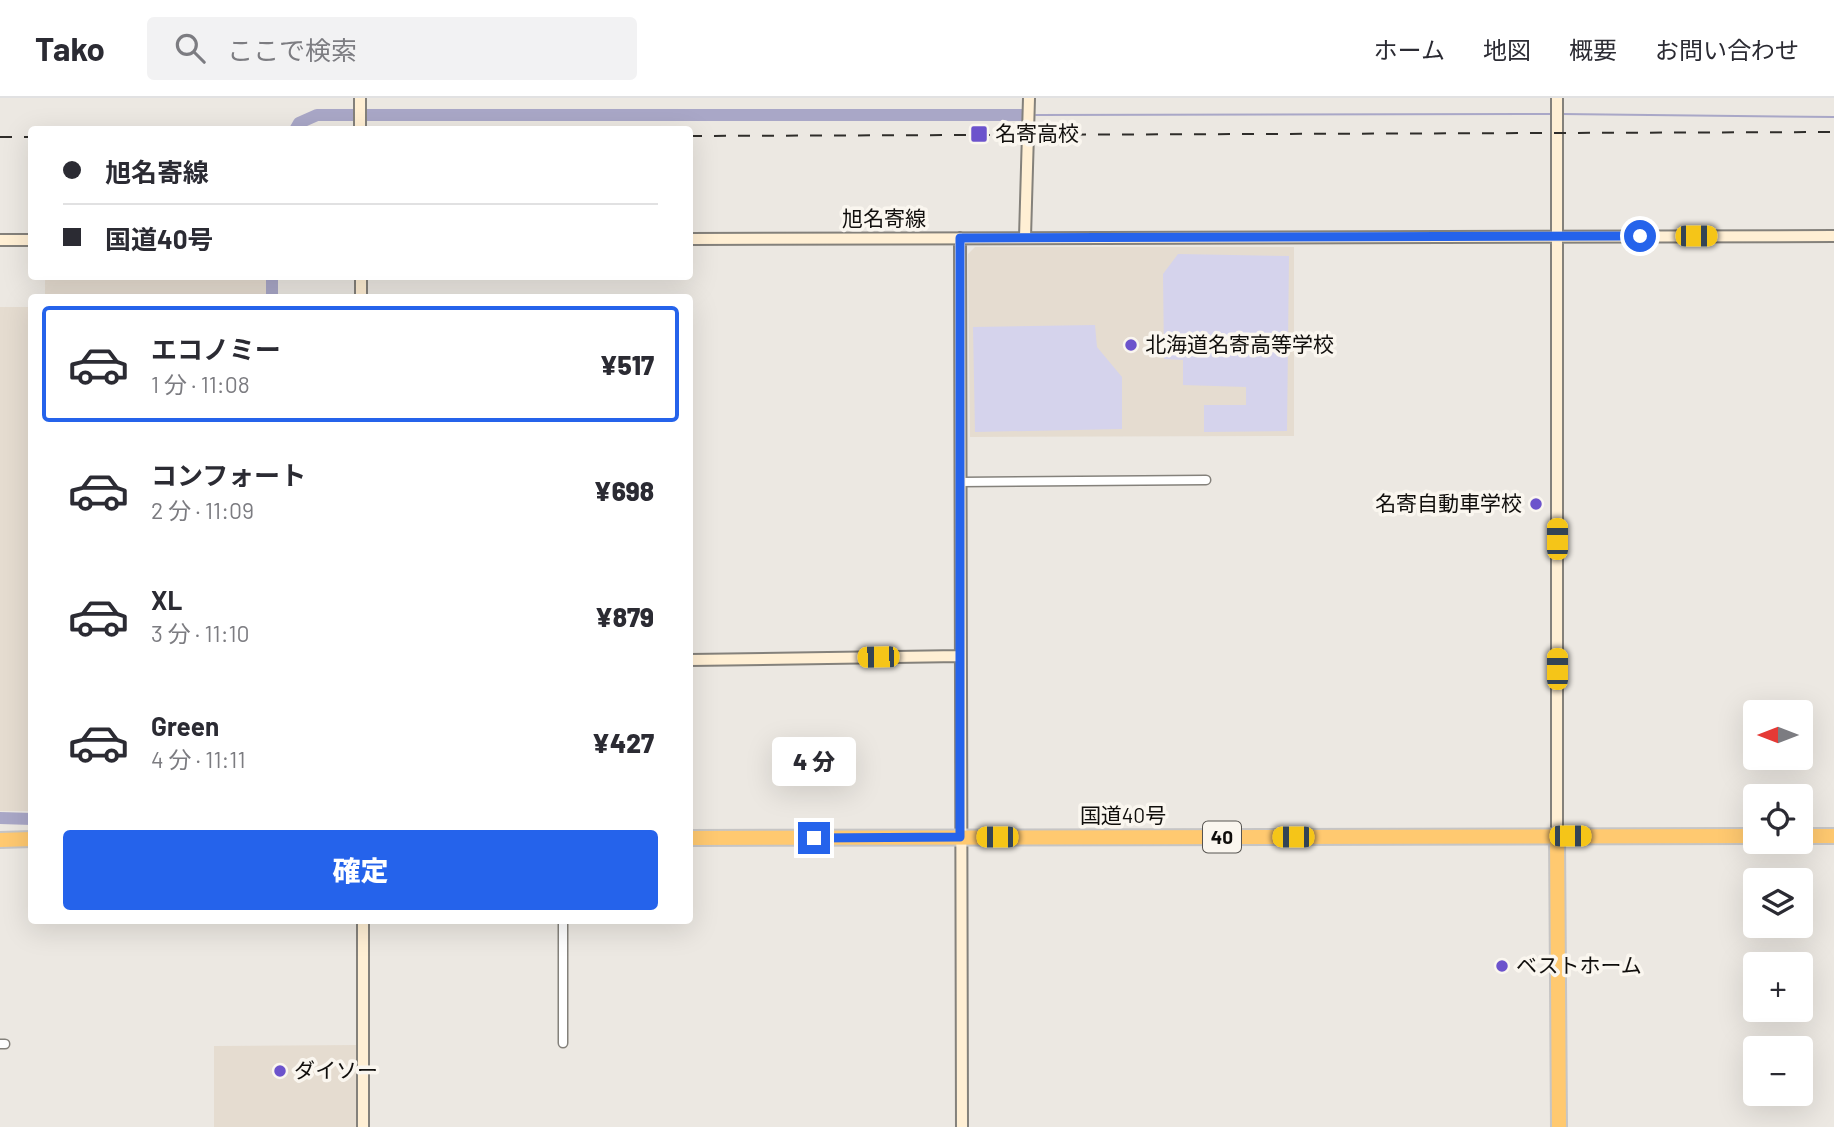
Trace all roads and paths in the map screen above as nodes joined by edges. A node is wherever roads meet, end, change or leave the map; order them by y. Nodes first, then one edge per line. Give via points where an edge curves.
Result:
1 (1028, 98) edge
2 (1557, 98) edge
3 (360, 103) edge
4 (360, 126) edge
5 (1557, 236) junction
6 (1834, 236) edge
7 (1025, 237) junction
8 (960, 238) junction
9 (693, 239) edge
10 (0, 240) edge
11 (28, 240) edge
12 (1206, 480) dead end
13 (960, 482) junction
14 (960, 656) junction
15 (693, 660) edge
16 (1557, 836) junction
17 (1743, 836) edge
18 (1813, 836) edge
19 (1834, 836) edge
20 (960, 837) junction
21 (693, 838) edge
22 (0, 839) edge
23 (28, 839) edge
24 (363, 924) edge
25 (563, 924) edge
26 (563, 1043) dead end
27 (363, 1127) edge
28 (961, 1127) edge
29 (1559, 1127) edge

1 - 7 street
2 - 5 street
3 - 4 street
5 - 6 street, 旭名寄線
5 - 7 street, 旭名寄線
5 - 16 street
7 - 8 street, 旭名寄線
8 - 9 street, 旭名寄線
8 - 13 street
10 - 11 street
12 - 13 street
13 - 14 street
14 - 15 street
14 - 20 street
16 - 17 highway, 国道40号 / 40
16 - 20 highway, 国道40号 / 40
16 - 29 highway
18 - 19 highway
20 - 21 highway, 国道40号 / 40
20 - 28 street
22 - 23 highway
24 - 27 street
25 - 26 street

